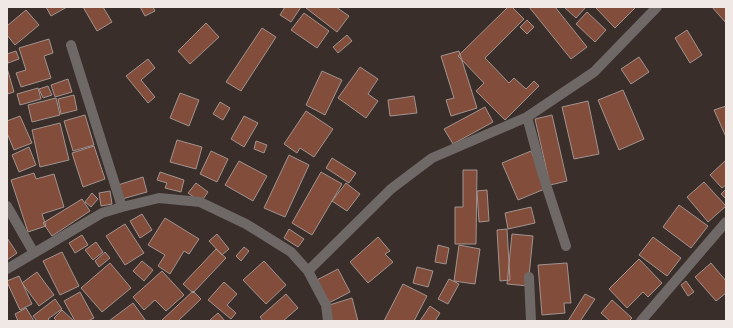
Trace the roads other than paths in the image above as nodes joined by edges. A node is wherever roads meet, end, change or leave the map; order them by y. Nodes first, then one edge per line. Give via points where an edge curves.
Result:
1 (657, 7) edge
2 (71, 45) dead end
3 (528, 117) junction
4 (7, 206) edge
5 (122, 207) junction
6 (726, 222) edge
7 (566, 246) dead end
8 (34, 253) junction
9 (7, 269) edge
10 (308, 271) junction
11 (529, 277) dead end
12 (328, 321) edge
13 (531, 321) edge
14 (641, 321) edge

1 - 3 street via 594,72
2 - 5 street
3 - 7 street via 542,172
3 - 10 street via 432,158 391,189
4 - 8 street
5 - 8 street via 102,213
5 - 10 street via 160,198 200,202 246,224 291,252
6 - 14 street
8 - 9 street
10 - 12 street via 326,305
11 - 13 street

